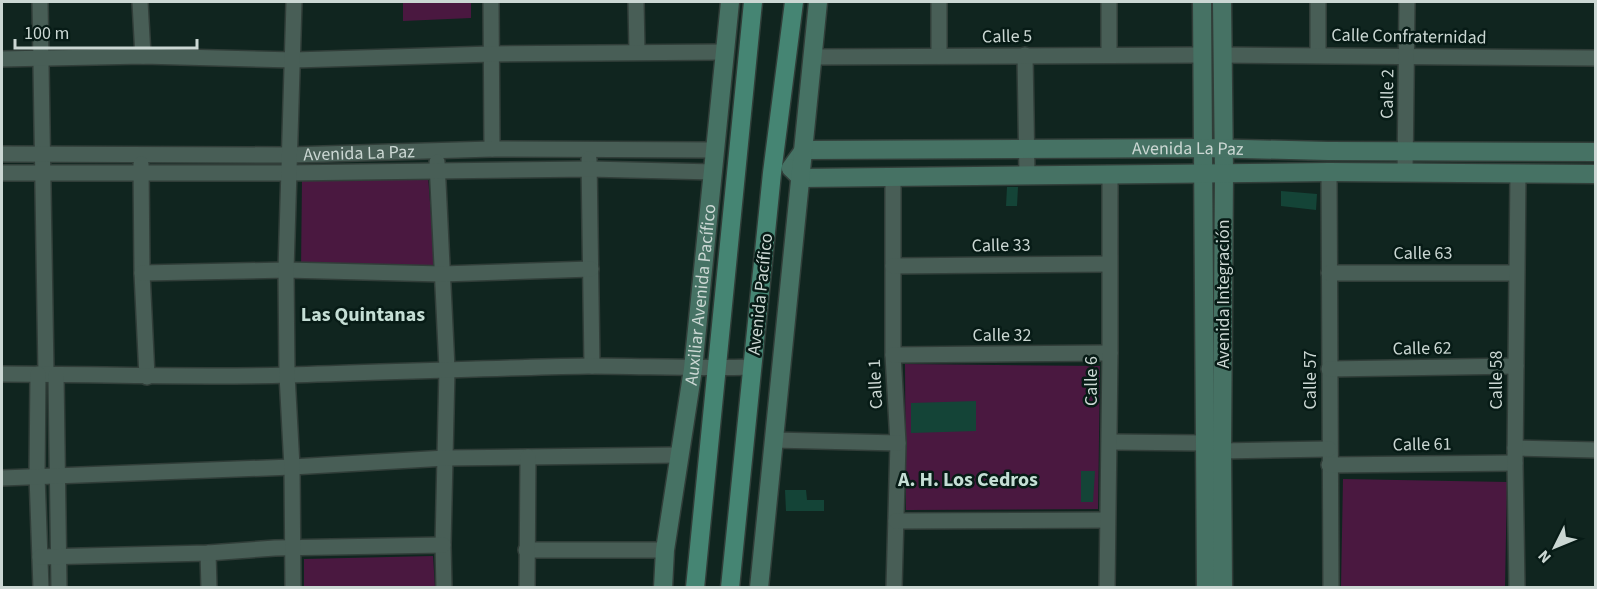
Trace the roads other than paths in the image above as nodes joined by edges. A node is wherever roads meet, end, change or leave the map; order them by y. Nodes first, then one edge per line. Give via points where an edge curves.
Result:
1 (40, 2) edge
2 (140, 2) edge
3 (294, 2) edge
4 (491, 2) edge
5 (636, 2) edge
6 (730, 2) edge
7 (753, 2) edge
8 (794, 2) edge
9 (818, 2) edge
10 (939, 2) edge
11 (1109, 2) edge
12 (1202, 2) edge
13 (1222, 2) edge
14 (1318, 2) edge
15 (1407, 2) edge
16 (637, 52) junction
17 (725, 52) junction
18 (492, 54) junction
19 (1109, 54) junction
20 (1318, 54) junction
21 (1025, 55) junction
22 (1202, 55) junction
23 (1222, 55) junction
24 (143, 56) junction
25 (939, 56) junction
26 (1407, 56) junction
27 (813, 57) junction
28 (40, 58) junction
29 (1596, 58) edge
30 (2, 59) edge
31 (294, 60) junction
32 (1203, 148) junction
33 (1223, 148) junction
34 (492, 149) junction
35 (1025, 149) junction
36 (589, 150) junction
37 (716, 150) junction
38 (804, 150) junction
39 (1405, 151) junction
40 (437, 152) junction
41 (1596, 152) edge
42 (2, 154) edge
43 (42, 154) junction
44 (141, 155) junction
45 (290, 156) junction
46 (589, 169) junction
47 (437, 171) junction
48 (2, 172) edge
49 (42, 172) junction
50 (287, 172) junction
51 (714, 172) junction
52 (1329, 172) junction
53 (1405, 172) junction
54 (141, 173) junction
55 (796, 173) junction
56 (1204, 173) junction
57 (1233, 173) junction
58 (1518, 173) junction
59 (772, 174) junction
60 (1110, 174) junction
61 (1596, 174) edge
62 (1027, 176) junction
63 (893, 178) junction
64 (1109, 264) junction
65 (893, 266) junction
66 (591, 269) junction
67 (285, 270) junction
68 (142, 273) junction
69 (1329, 273) junction
70 (1516, 273) junction
71 (442, 274) junction
72 (1110, 353) junction
73 (893, 355) junction
74 (592, 366) junction
75 (1516, 366) junction
76 (752, 367) junction
77 (447, 369) junction
78 (693, 369) junction
79 (717, 369) junction
80 (1329, 369) junction
81 (2, 374) edge
82 (47, 374) junction
83 (287, 375) junction
84 (147, 376) junction
85 (774, 440) junction
86 (1110, 442) junction
87 (898, 443) junction
88 (1214, 447) junction
89 (1329, 449) junction
90 (1596, 450) edge
91 (679, 455) junction
92 (1515, 455) junction
93 (528, 457) junction
94 (446, 458) junction
95 (1329, 465) junction
96 (292, 467) junction
97 (56, 475) junction
98 (37, 476) junction
99 (2, 478) edge
100 (1107, 520) junction
101 (896, 521) junction
102 (443, 545) junction
103 (292, 549) junction
104 (526, 550) junction
105 (665, 550) junction
106 (208, 554) junction
107 (40, 557) junction
108 (57, 557) junction
109 (41, 588) edge
110 (59, 588) edge
111 (209, 588) edge
112 (292, 588) edge
113 (444, 588) edge
114 (527, 588) edge
115 (663, 588) edge
116 (695, 588) edge
117 (730, 588) edge
118 (759, 588) edge
119 (894, 588) edge
120 (1107, 588) edge
121 (1206, 588) edge
122 (1223, 588) edge
123 (1331, 588) edge
124 (1517, 588) edge

1 - 28 street
2 - 24 street
3 - 31 street
4 - 18 street
5 - 16 street
6 - 17 main road, Auxiliar Avenida Pacífico
7 - 79 main road, Avenida Pacífico
8 - 59 main road, Avenida Pacífico
9 - 27 main road
10 - 25 street
11 - 19 street
12 - 22 main road
13 - 23 main road, Avenida Integración
14 - 20 street
15 - 26 street, Calle 2
16 - 17 street
16 - 18 street
17 - 37 main road, Auxiliar Avenida Pacífico
18 - 31 street
18 - 34 street
19 - 21 street, Calle 5
19 - 22 street, Calle 5
20 - 23 street, Calle Confraternidad
20 - 26 street, Calle Confraternidad
21 - 25 street, Calle 5
21 - 35 street
22 - 32 main road
23 - 33 main road, Avenida Integración
24 - 28 street
24 - 31 street
25 - 27 street, Calle 5
26 - 29 street, Calle Confraternidad
26 - 39 street, Calle 2
27 - 38 main road
28 - 30 street
28 - 43 street
31 - 45 street
32 - 33 main road, Avenida La Paz
32 - 35 main road, Avenida La Paz
32 - 56 main road
33 - 39 main road, Avenida La Paz
33 - 57 main road, Avenida Integración
34 - 36 street, Avenida La Paz
34 - 40 street, Avenida La Paz
35 - 38 main road, Avenida La Paz
35 - 62 street
36 - 37 street, Avenida La Paz
36 - 46 street
37 - 51 main road, Auxiliar Avenida Pacífico
38 - 55 main road
39 - 41 main road, Avenida La Paz
39 - 53 street, Calle 2
40 - 45 street, Avenida La Paz
40 - 47 street
42 - 43 street, Avenida La Paz
43 - 44 street, Avenida La Paz
43 - 49 street
44 - 45 street, Avenida La Paz
44 - 54 street
45 - 50 street
46 - 47 street
46 - 51 street
46 - 66 street
47 - 50 street
47 - 71 street
48 - 49 street
49 - 54 street
49 - 82 street
50 - 54 street
50 - 67 street
51 - 78 main road, Auxiliar Avenida Pacífico
52 - 53 main road, Avenida La Paz
52 - 57 main road, Avenida La Paz
52 - 69 street, Calle 57
53 - 58 main road, Avenida La Paz
54 - 68 street
55 - 59 main road, Avenida La Paz
55 - 63 main road, Avenida La Paz
55 - 85 main road
56 - 57 main road, Avenida La Paz
56 - 60 main road, Avenida La Paz
56 - 88 main road
57 - 88 main road, Avenida Integración
58 - 61 main road, Avenida La Paz
58 - 70 street, Calle 58
59 - 76 main road, Avenida Pacífico
60 - 62 main road, Avenida La Paz
60 - 64 street, Calle 6
62 - 63 main road, Avenida La Paz
63 - 65 street, Calle 1
64 - 65 street, Calle 33
64 - 72 street, Calle 6
65 - 73 street, Calle 1
66 - 71 street
66 - 74 street
67 - 68 street
67 - 71 street
67 - 83 street
68 - 84 street
69 - 70 street, Calle 63
69 - 80 street, Calle 57
70 - 75 street, Calle 58
71 - 77 street
72 - 73 street, Calle 32
72 - 86 street, Calle 6
73 - 87 street, Calle 1
74 - 77 street
74 - 78 street
75 - 80 street, Calle 62
75 - 92 street, Calle 58
76 - 79 street
76 - 117 main road, Avenida Pacífico
77 - 83 street
77 - 94 street
78 - 79 street
78 - 91 main road, Auxiliar Avenida Pacífico
79 - 116 main road, Avenida Pacífico
80 - 89 street, Calle 57
81 - 82 street
82 - 84 street
82 - 97 street
82 - 98 street
83 - 84 street
83 - 96 street
85 - 87 street
85 - 118 main road
86 - 88 street
86 - 100 street, Calle 6
87 - 101 street, Calle 1
88 - 89 street
88 - 121 main road
88 - 122 main road, Avenida Integración
89 - 95 street, Calle 57
90 - 92 street, Calle 61
91 - 93 street
91 - 105 main road, Auxiliar Avenida Pacífico
92 - 95 street, Calle 61
92 - 124 street, Calle 58
93 - 94 street
93 - 104 street
94 - 96 street
94 - 102 street
95 - 123 street, Calle 57
96 - 97 street
96 - 103 street
97 - 98 street
97 - 108 street
98 - 99 street
98 - 107 street
100 - 101 street
100 - 120 street, Calle 6
101 - 119 street, Calle 1
102 - 103 street
102 - 113 street
103 - 106 street
103 - 112 street
104 - 105 street
104 - 114 street
105 - 115 main road, Auxiliar Avenida Pacífico
106 - 108 street
106 - 111 street
107 - 108 street
107 - 109 street
108 - 110 street

